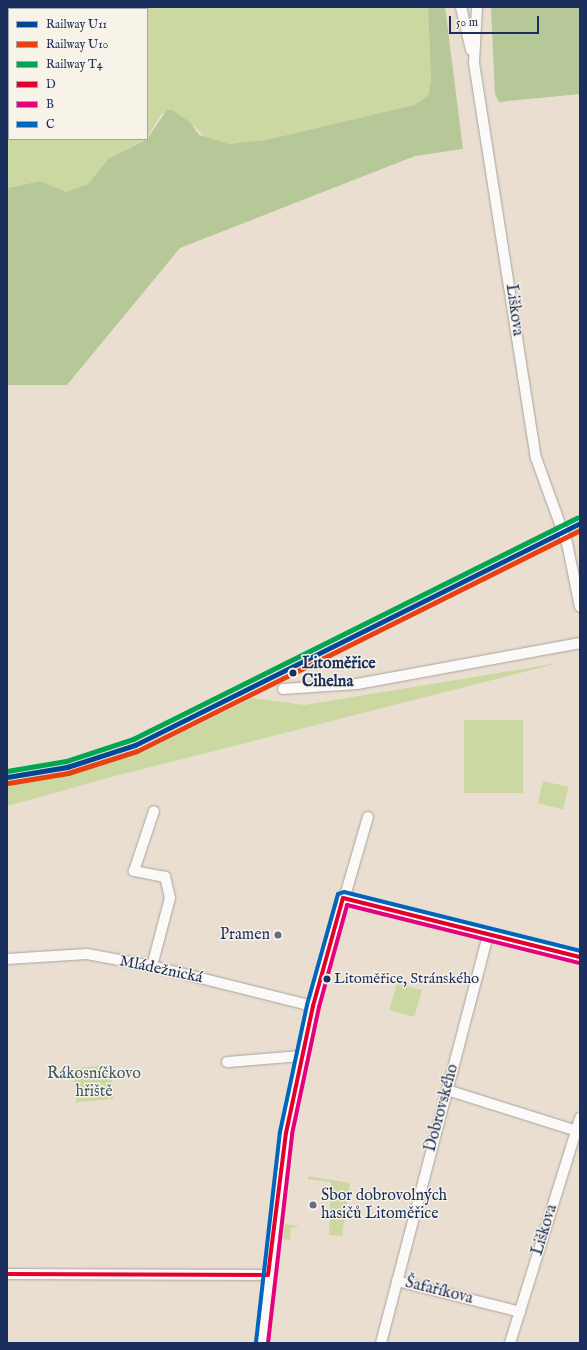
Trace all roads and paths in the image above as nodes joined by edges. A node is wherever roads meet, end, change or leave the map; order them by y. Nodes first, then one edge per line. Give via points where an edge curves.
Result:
1 (461, 7) edge
2 (477, 7) edge
3 (474, 63) junction
4 (580, 607) edge
5 (580, 643) edge
6 (283, 689) dead end
7 (154, 811) dead end
8 (368, 817) dead end
9 (343, 898) junction
10 (488, 936) junction
11 (580, 957) edge
12 (7, 959) edge
13 (152, 966) junction
14 (313, 1006) junction
15 (302, 1056) junction
16 (227, 1062) dead end
17 (447, 1090) junction
18 (580, 1118) edge
19 (578, 1131) edge
20 (7, 1274) edge
21 (268, 1275) junction
22 (396, 1281) junction
23 (520, 1312) junction
24 (262, 1343) edge
25 (381, 1343) edge
26 (510, 1343) edge

1 - 3 street
2 - 3 street, Liškova
3 - 4 street, Liškova via 536,458 567,543
5 - 6 street via 356,684
7 - 13 street via 134,871 165,877 170,898
8 - 9 street
9 - 10 street
9 - 14 street
10 - 11 street
10 - 17 street, Dobrovského
12 - 13 street, Mládežnická via 87,954
13 - 14 street, Mládežnická
14 - 15 street
15 - 16 street
15 - 21 street via 286,1133
17 - 19 street
17 - 22 street, Dobrovského
18 - 19 street, Liškova
19 - 23 street, Liškova
20 - 21 street
21 - 24 street
22 - 23 street, Šafaříkova
22 - 25 street, Šafaříkova
23 - 26 street, Liškova

